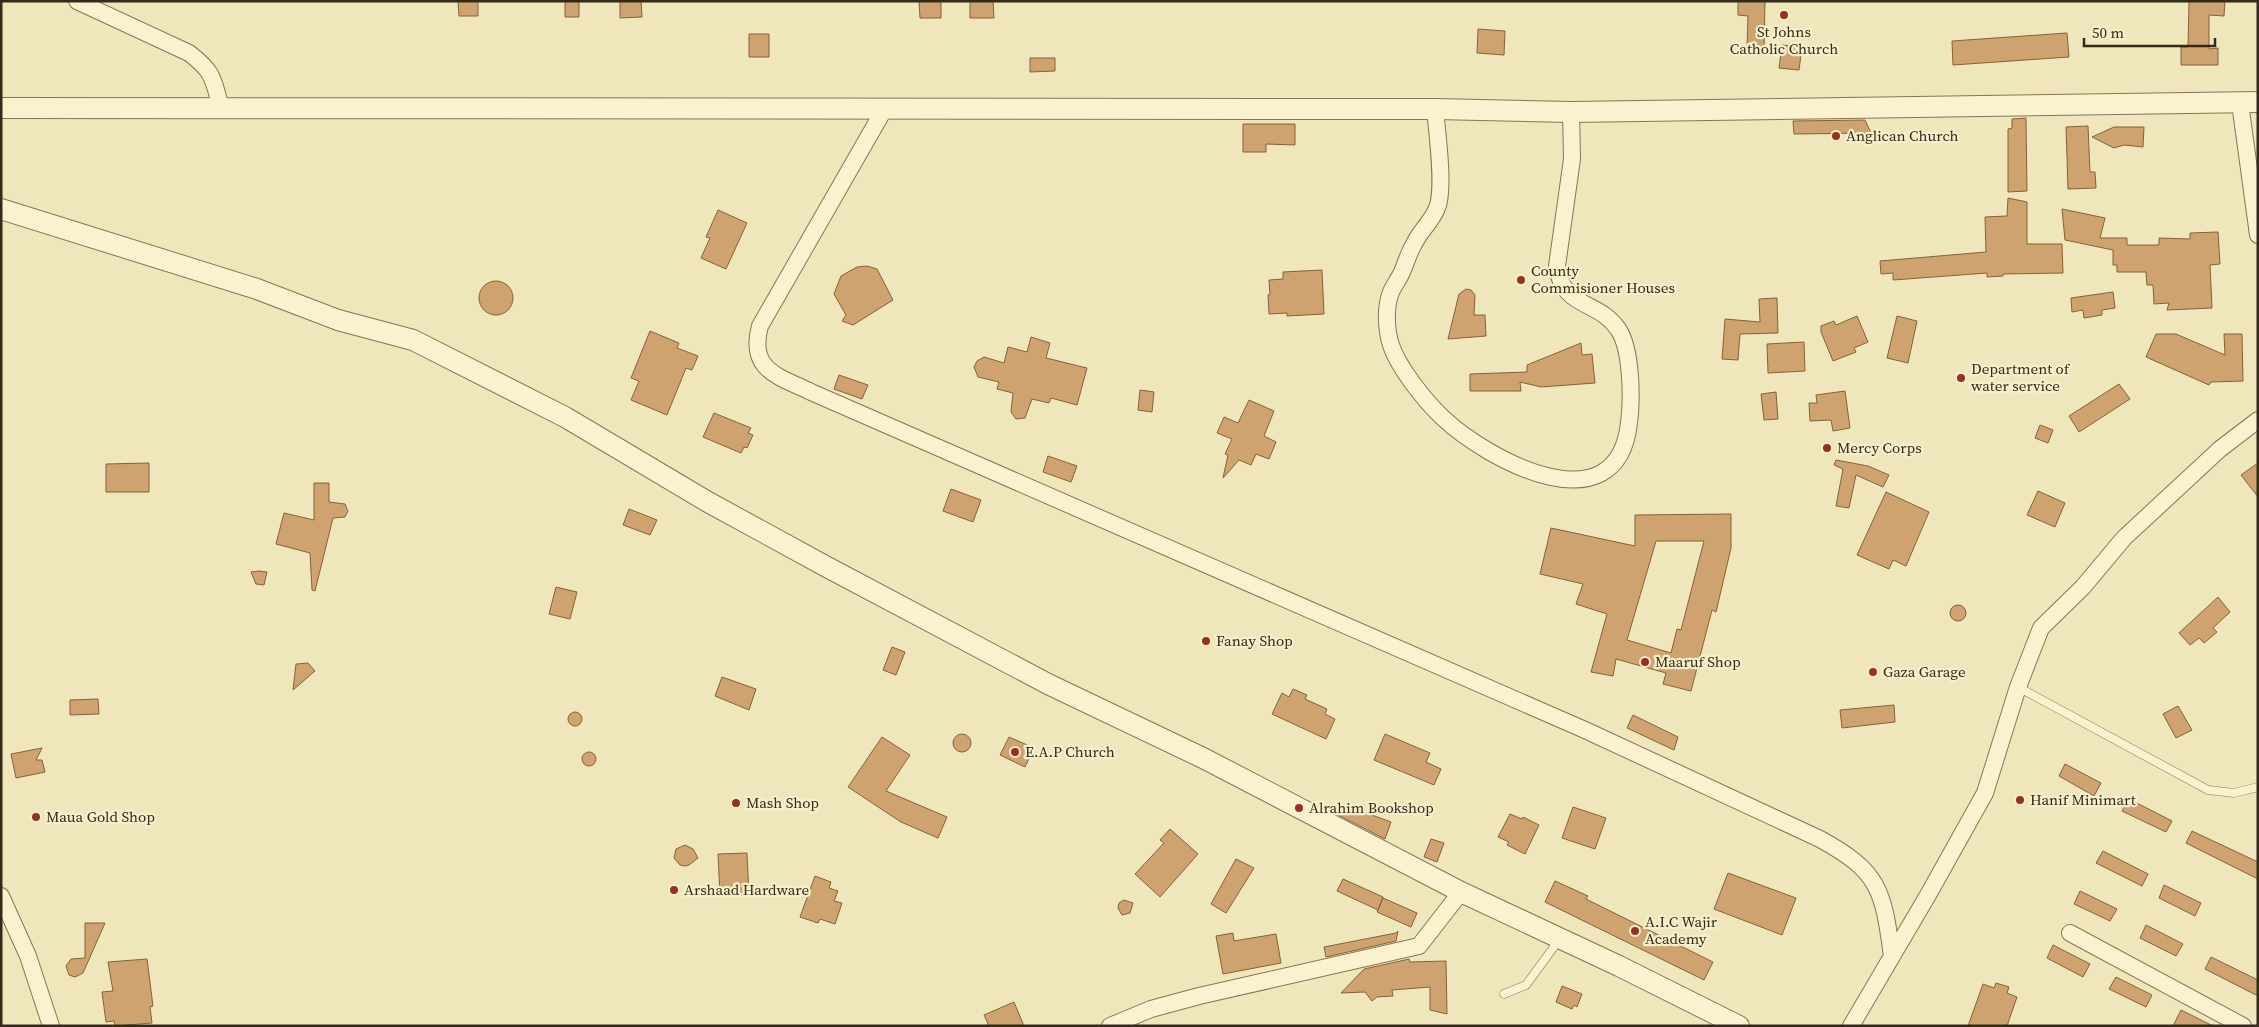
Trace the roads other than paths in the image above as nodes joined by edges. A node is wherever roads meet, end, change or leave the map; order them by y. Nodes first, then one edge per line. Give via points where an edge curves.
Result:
1 (77, 1) edge
2 (2249, 103) edge
3 (1, 108) edge
4 (221, 108) junction
5 (885, 108) junction
6 (1435, 109) junction
7 (1571, 112) junction
8 (1, 209) edge
9 (2258, 235) edge
10 (2258, 420) edge
11 (2018, 687) junction
12 (2258, 787) edge
13 (1461, 892) junction
14 (1, 896) edge
15 (2070, 933) dead end
16 (1560, 938) junction
17 (1892, 956) junction
18 (1504, 994) dead end
19 (1118, 1024) edge
20 (1850, 1024) edge
21 (51, 1026) edge
22 (1739, 1026) edge
23 (2244, 1026) edge

1 - 4 street via 189,53 212,76
2 - 7 street
2 - 9 street
3 - 4 street
4 - 5 street
5 - 6 street
5 - 17 street via 760,326 756,352 771,371 830,400 1585,730 1820,839 1848,854 1869,874 1882,898
6 - 7 street
6 - 7 street via 1440,175 1438,208 1414,244 1391,293 1387,312 1391,345 1401,367 1442,417 1469,439 1513,466 1583,481 1611,467 1622,453 1629,424 1630,392 1625,347 1619,330 1608,317 1567,292 1558,276 1572,159
8 - 13 street via 257,289 338,320 413,340 565,417 827,568
10 - 11 street via 2220,449 2131,531 2083,587 2041,628
11 - 12 lane via 2208,790 2234,793
11 - 17 street via 1985,793
13 - 16 street
13 - 19 street via 1419,946 1199,996 1151,1009
14 - 21 street via 28,956
15 - 23 street
16 - 18 lane via 1526,984
16 - 22 street
17 - 20 street

